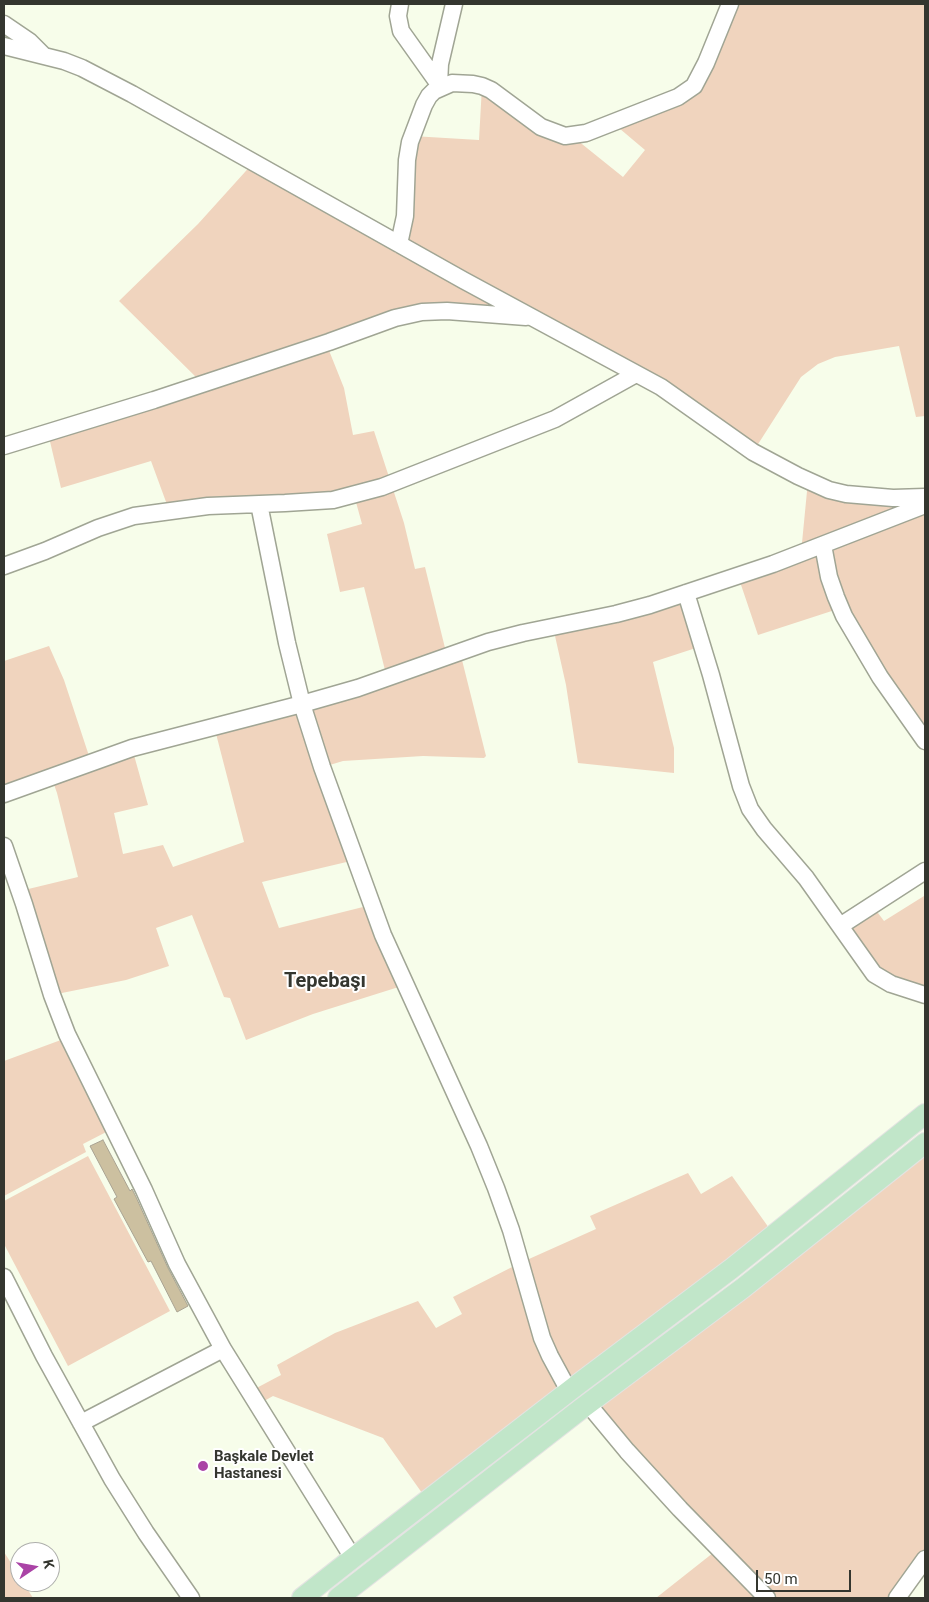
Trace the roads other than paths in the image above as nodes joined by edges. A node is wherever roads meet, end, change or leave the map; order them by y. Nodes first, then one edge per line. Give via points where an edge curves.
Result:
1 (400, 4) edge
2 (454, 4) edge
3 (730, 4) edge
4 (4, 24) edge
5 (4, 46) edge
6 (44, 56) junction
7 (439, 85) junction
8 (399, 244) junction
9 (534, 318) junction
10 (636, 374) junction
11 (4, 446) edge
12 (925, 496) edge
13 (259, 504) junction
14 (925, 505) edge
15 (823, 545) junction
16 (4, 566) edge
17 (686, 593) junction
18 (302, 704) junction
19 (925, 741) edge
20 (4, 794) edge
21 (4, 846) edge
22 (925, 871) edge
23 (840, 926) junction
24 (925, 995) edge
25 (925, 1114) edge
26 (925, 1143) edge
27 (4, 1277) edge
28 (223, 1349) junction
29 (569, 1391) junction
30 (588, 1404) junction
31 (80, 1422) junction
32 (353, 1558) junction
33 (923, 1567) edge
34 (191, 1598) edge
35 (302, 1598) edge
36 (338, 1598) edge
37 (767, 1598) edge
38 (896, 1598) edge

1 - 7 street via 401,31
2 - 7 street via 440,64
3 - 7 street via 694,86 678,97 586,133 566,136 541,127 482,86 462,83
4 - 6 street
5 - 6 street
6 - 8 street via 82,68 132,94
7 - 8 street via 428,96 410,142 405,216
8 - 9 street
9 - 10 street
9 - 11 street via 447,310 395,318 154,400
10 - 12 street via 753,452 829,490 866,497
10 - 13 street via 555,419 391,484 333,500
13 - 16 street via 208,506 134,516
13 - 18 street
14 - 15 street
15 - 17 street
15 - 19 street via 844,616 880,677
17 - 18 street via 616,614 488,642 388,678
17 - 23 street via 746,800 756,818 806,878
18 - 20 street via 132,748
18 - 29 street via 383,935 479,1146 511,1230 542,1338
21 - 28 street via 67,1034 177,1264
22 - 23 street
23 - 24 street via 874,974 891,984
25 - 29 main road via 732,1269
26 - 30 main road via 743,1288
27 - 31 street
28 - 31 street
28 - 32 street
29 - 32 main road
30 - 36 main road
30 - 37 street via 674,1502
31 - 34 street via 146,1533
32 - 35 main road
33 - 38 street

